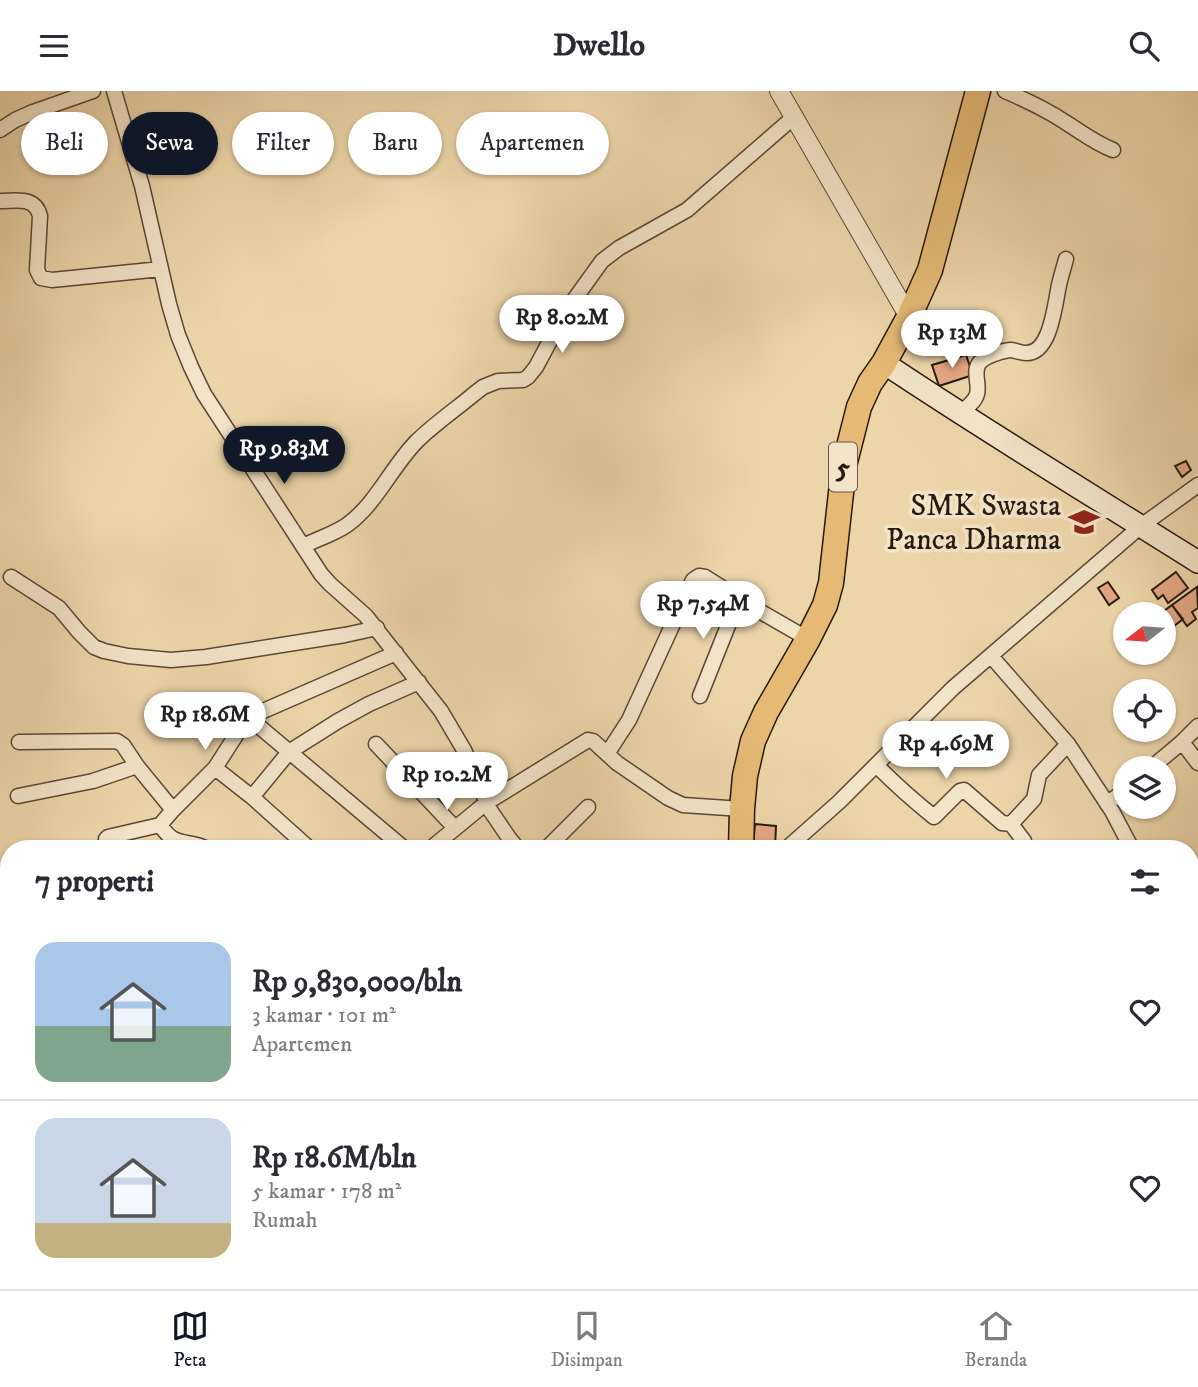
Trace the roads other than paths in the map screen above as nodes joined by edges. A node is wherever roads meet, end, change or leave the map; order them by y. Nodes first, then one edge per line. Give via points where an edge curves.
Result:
1 (93, 91) edge
2 (114, 91) edge
3 (779, 91) edge
4 (978, 91) edge
5 (1005, 91) edge
6 (794, 116) junction
7 (0, 130) edge
8 (1114, 150) dead end
9 (0, 201) edge
10 (1066, 259) dead end
11 (161, 269) junction
12 (909, 317) junction
13 (884, 363) junction
14 (960, 414) junction
15 (1198, 485) edge
16 (1141, 526) junction
17 (303, 545) junction
18 (1198, 562) edge
19 (12, 577) dead end
20 (738, 598) junction
21 (377, 628) junction
22 (808, 639) junction
23 (396, 653) junction
24 (991, 656) junction
25 (419, 682) junction
26 (700, 696) dead end
27 (249, 718) junction
28 (1198, 726) edge
29 (19, 742) dead end
30 (1182, 742) junction
31 (376, 744) dead end
32 (1068, 744) junction
33 (289, 752) junction
34 (607, 754) junction
35 (1165, 756) edge
36 (1198, 763) edge
37 (876, 765) junction
38 (137, 767) junction
39 (215, 768) junction
40 (18, 796) dead end
41 (252, 797) junction
42 (1113, 799) edge
43 (486, 803) junction
44 (1107, 804) junction
45 (588, 807) dead end
46 (742, 809) junction
47 (173, 810) junction
48 (1011, 824) junction
49 (160, 825) junction
50 (455, 828) junction
51 (106, 840) edge
52 (176, 840) edge
53 (300, 840) edge
54 (394, 840) edge
55 (441, 840) edge
56 (511, 840) edge
57 (555, 840) edge
58 (741, 840) edge
59 (796, 840) edge
60 (1023, 840) edge
61 (1127, 840) edge

1 - 7 street via 33,111
2 - 11 street
3 - 6 street
4 - 12 highway, 5 via 930,270
5 - 8 street
6 - 12 street
6 - 17 street via 687,210 602,261 528,377 491,383 474,394 417,441 358,515
9 - 11 street via 27,201 38,210 37,270 44,280
10 - 14 street via 1041,346 1030,353 1008,350 980,361 977,394
11 - 17 street via 178,335 204,394
12 - 13 highway, 5
13 - 14 main road
13 - 22 highway, 5 via 870,383 851,433 831,583
14 - 16 main road
15 - 16 street
16 - 18 main road
16 - 24 street
17 - 21 street via 321,574
19 - 21 street via 59,608 94,647 128,656 206,657
20 - 22 street
20 - 26 street
20 - 34 street via 705,577 694,580 629,720
21 - 23 street
22 - 46 highway, 5 via 753,741
23 - 25 street
23 - 27 street
24 - 32 street
24 - 37 street
25 - 33 street via 369,704
25 - 43 street via 453,729
27 - 33 street
27 - 39 street
28 - 30 street
29 - 38 street via 117,741
30 - 35 street
30 - 36 street
31 - 50 street
32 - 44 street
32 - 48 street via 1039,775 1034,799
33 - 41 street
33 - 54 street
34 - 43 street via 586,740
34 - 46 street via 682,805
37 - 48 street via 934,817 964,790 1002,823
37 - 59 street
38 - 40 street
38 - 47 street
39 - 41 street
39 - 47 street
41 - 53 street
42 - 44 street
43 - 50 street
43 - 56 street
44 - 61 street
45 - 57 street
46 - 58 highway, 5
47 - 49 street
48 - 60 street
49 - 51 street
49 - 52 street
50 - 55 street

